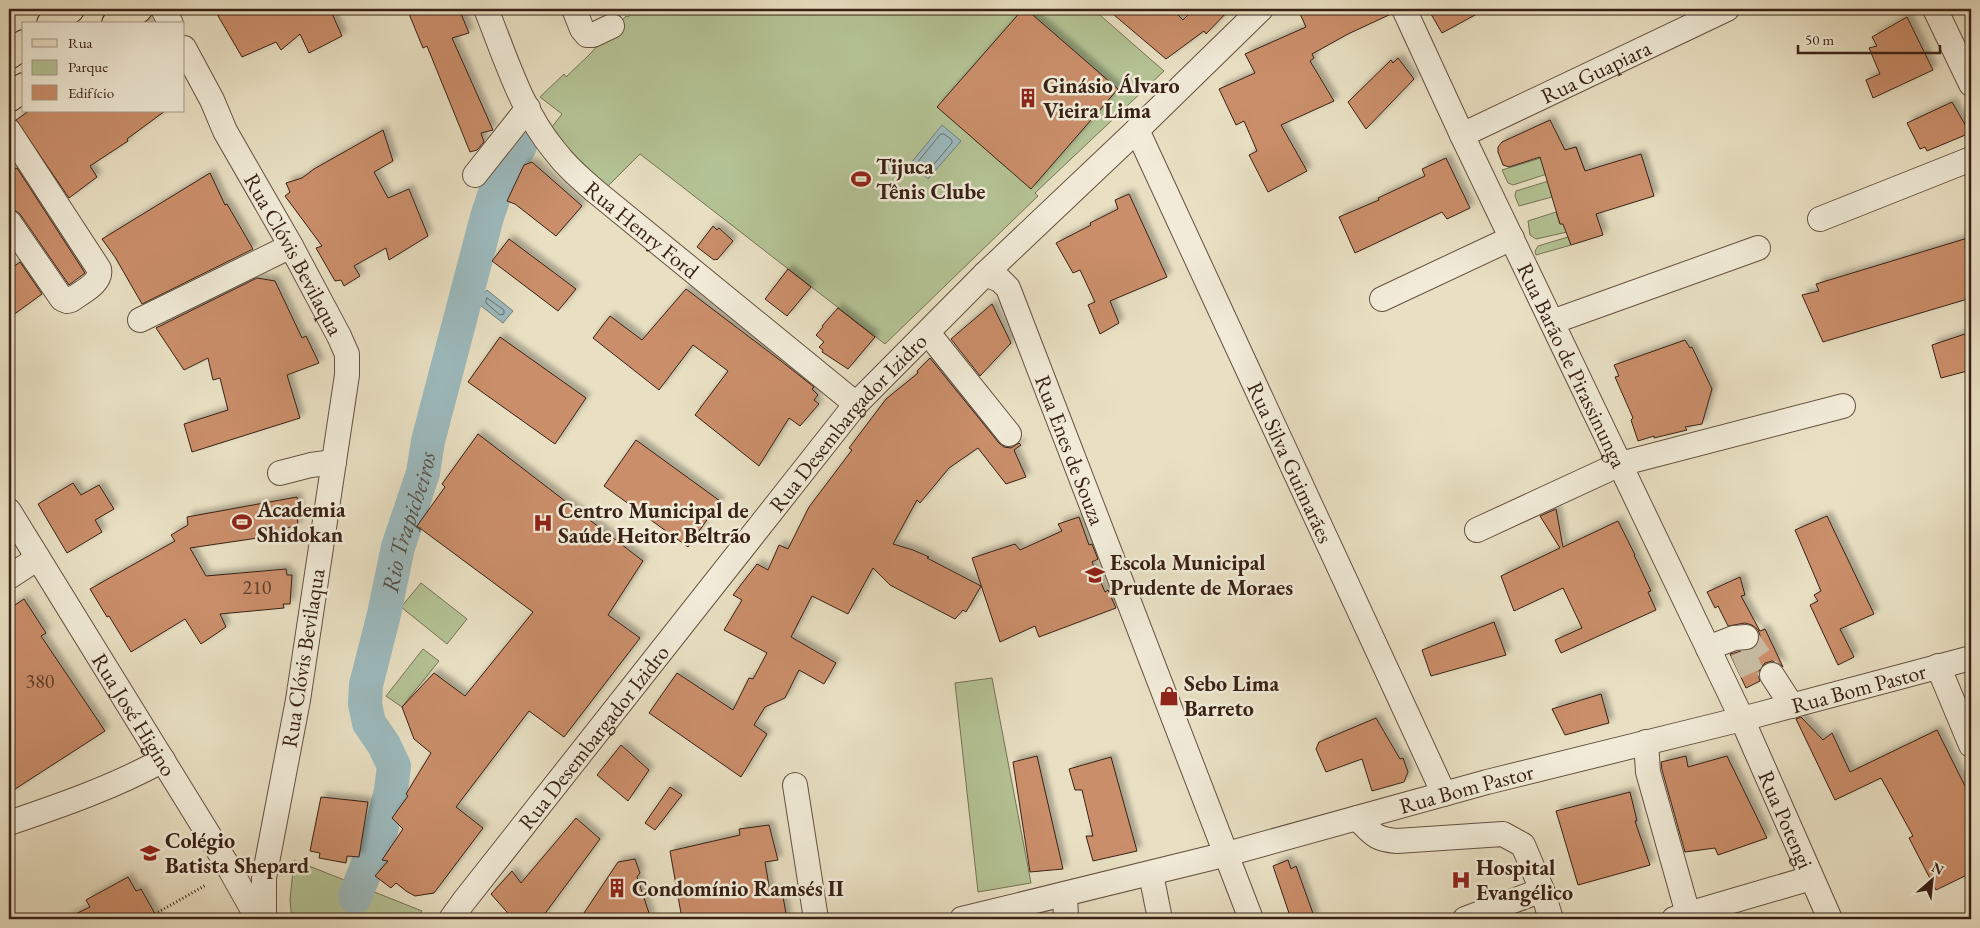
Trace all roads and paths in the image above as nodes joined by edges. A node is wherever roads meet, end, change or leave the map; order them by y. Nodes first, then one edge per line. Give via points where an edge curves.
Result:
1 (70, 9) edge
2 (138, 9) edge
3 (163, 9) edge
4 (486, 9) edge
5 (574, 9) edge
6 (1261, 9) edge
7 (1404, 9) edge
8 (1727, 9) edge
9 (1935, 9) edge
10 (53, 22) edge
11 (119, 22) edge
12 (170, 22) edge
13 (612, 26) dead end
14 (22, 45) edge
15 (185, 50) edge
16 (9, 55) edge
17 (185, 80) edge
18 (1971, 84) edge
19 (22, 88) edge
20 (9, 98) edge
21 (528, 108) junction
22 (1137, 130) junction
23 (9, 131) edge
24 (225, 131) junction
25 (1462, 135) junction
26 (1971, 159) edge
27 (475, 175) dead end
28 (1820, 220) dead end
29 (9, 222) edge
30 (1512, 238) junction
31 (291, 246) junction
32 (1758, 248) dead end
33 (985, 274) junction
34 (1382, 299) dead end
35 (140, 320) dead end
36 (1552, 322) junction
37 (928, 333) junction
38 (856, 404) junction
39 (1843, 406) dead end
40 (1009, 434) dead end
41 (334, 462) junction
42 (1620, 464) junction
43 (280, 473) dead end
44 (9, 511) edge
45 (1477, 530) dead end
46 (38, 558) junction
47 (9, 577) edge
48 (1746, 637) tunnel mouth
49 (1708, 648) junction
50 (1971, 658) edge
51 (1938, 666) junction
52 (1772, 675) tunnel mouth
53 (1792, 706) junction
54 (1742, 719) junction
55 (1646, 742) junction
56 (1971, 745) edge
57 (163, 760) junction
58 (795, 785) dead end
59 (1444, 794) junction
60 (1357, 818) junction
61 (9, 823) edge
62 (1227, 854) junction
63 (1151, 874) junction
64 (1811, 878) junction
65 (206, 885) dead end
66 (1542, 890) junction
67 (1065, 894) junction
68 (458, 913) edge
69 (154, 914) dead end
70 (1681, 917) edge
71 (258, 919) edge
72 (264, 919) edge
73 (446, 919) edge
74 (816, 919) edge
75 (962, 919) edge
76 (1066, 919) edge
77 (1160, 919) edge
78 (1251, 919) edge
79 (1465, 919) edge
80 (1551, 919) edge
81 (1830, 919) edge

1 - 10 main road
2 - 11 main road
3 - 12 street
4 - 21 street, Rua Henry Ford
5 - 13 street via 587,35
6 - 22 street, Rua Desembargador Izidro
7 - 25 street, Rua Barão de Pirassinunga
8 - 25 street, Rua Guapiara
9 - 18 street
14 - 16 main road
15 - 24 street, Rua Clóvis Bevilaqua
17 - 24 street via 204,112
19 - 20 main road
21 - 27 street
21 - 38 street, Rua Henry Ford via 553,149 588,186
22 - 33 street, Rua Desembargador Izidro
22 - 59 street, Rua Silva Guimarães
23 - 29 street via 99,269 100,276 72,300 62,299
24 - 31 street, Rua Clóvis Bevilaqua
25 - 30 street, Rua Barão de Pirassinunga
26 - 28 street
30 - 34 street
30 - 36 street, Rua Barão de Pirassinunga
31 - 35 street
31 - 41 street, Rua Clóvis Bevilaqua via 347,354 347,376
32 - 36 street
33 - 37 street, Rua Desembargador Izidro
33 - 62 street, Rua Enes de Souza via 1000,280 1008,288
36 - 42 street, Rua Barão de Pirassinunga
37 - 38 street, Rua Desembargador Izidro
37 - 40 street
38 - 68 street, Rua Desembargador Izidro
39 - 42 street
41 - 43 street
41 - 72 street, Rua Clóvis Bevilaqua via 298,700 264,878
42 - 45 street
42 - 49 street, Rua Barão de Pirassinunga
44 - 46 street, Rua José Higino
46 - 47 street
46 - 57 street, Rua José Higino
48 - 49 street
49 - 54 street, Rua Barão de Pirassinunga via 1728,670
50 - 51 street, Rua Bom Pastor
51 - 53 street, Rua Bom Pastor
51 - 56 street
52 - 53 street
53 - 54 street, Rua Bom Pastor
54 - 55 street, Rua Bom Pastor
54 - 64 street, Rua Potengi
55 - 59 street, Rua Bom Pastor
55 - 70 street via 1648,772
57 - 61 street via 138,774
57 - 71 street, Rua José Higino
58 - 74 street
59 - 60 street, Rua Bom Pastor
60 - 62 street, Rua Bom Pastor
60 - 66 street via 1375,837 1388,840 1503,834 1523,845
62 - 63 street, Rua Bom Pastor
62 - 78 street, Rua Enes de Souza
63 - 67 street, Rua Bom Pastor
63 - 77 street
64 - 70 street
64 - 81 street, Rua Potengi
65 - 69 path
66 - 79 street
66 - 80 street
67 - 75 street, Rua Bom Pastor
67 - 76 street
68 - 73 street, Rua Desembargador Izidro

